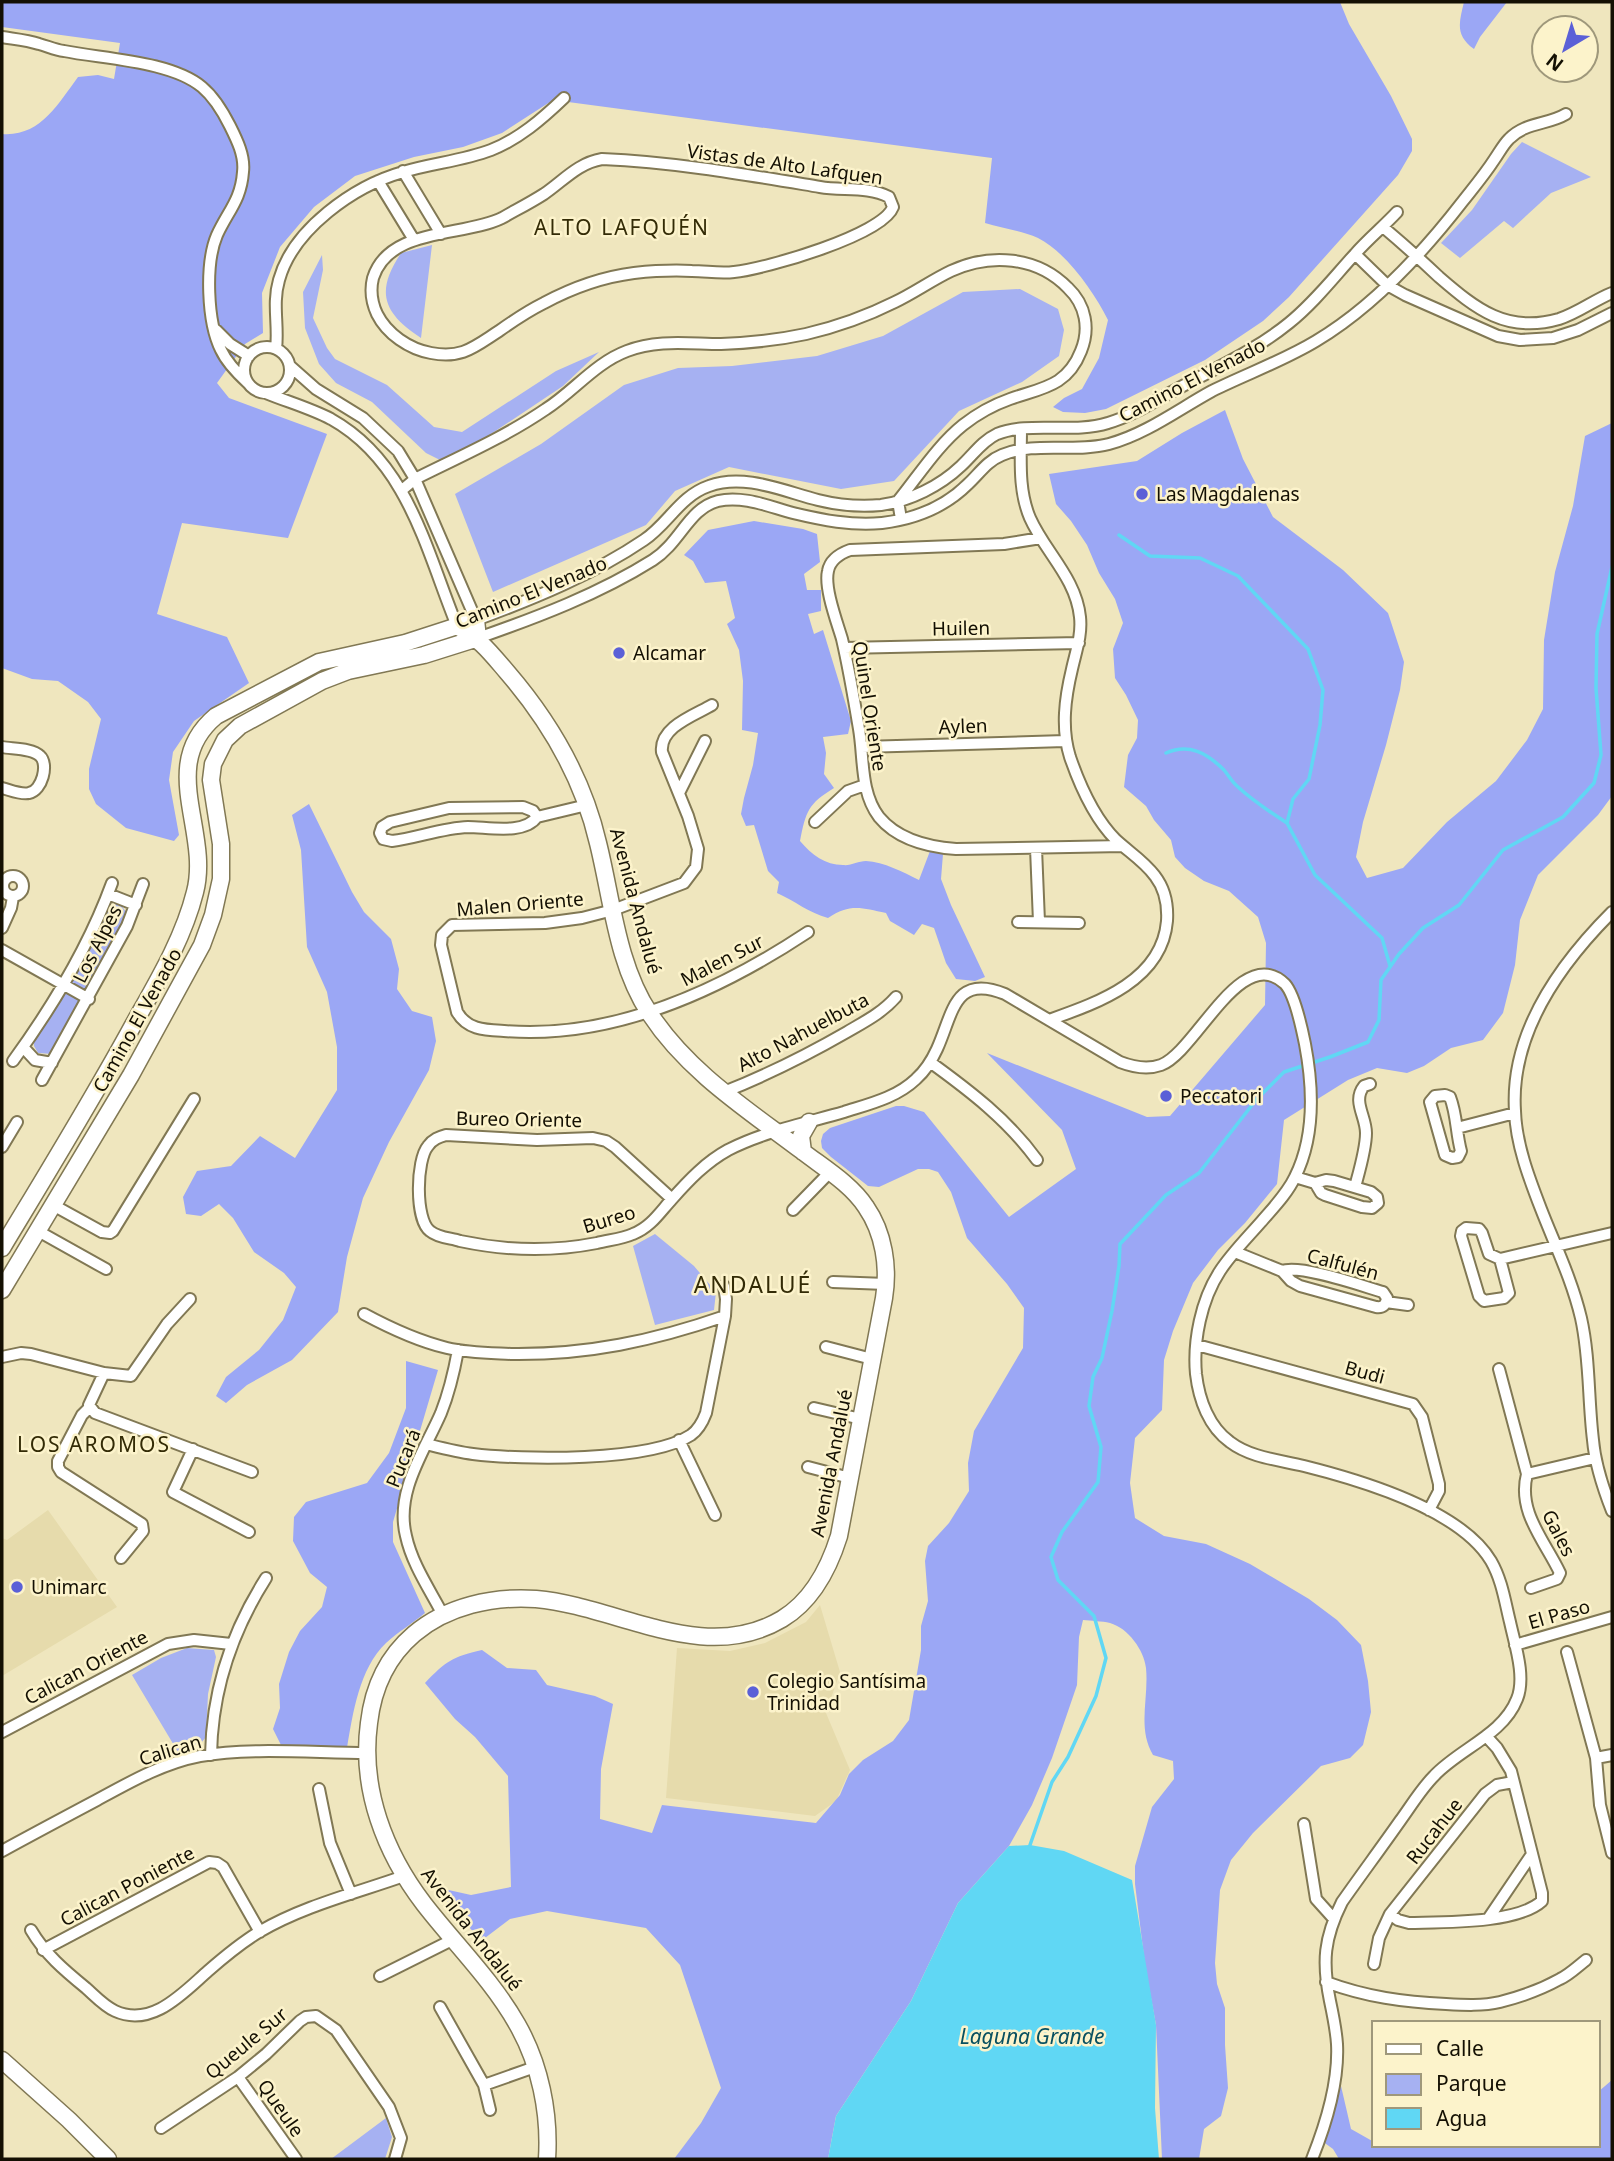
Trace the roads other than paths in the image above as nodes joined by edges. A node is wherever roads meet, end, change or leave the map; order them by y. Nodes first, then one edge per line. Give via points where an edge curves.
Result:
1 (2, 37) edge
2 (564, 98) dead end
3 (1566, 114) dead end
4 (403, 172) junction
5 (378, 181) junction
6 (1396, 212) dead end
7 (1383, 227) junction
8 (441, 234) junction
9 (414, 240) junction
10 (1355, 254) junction
11 (1416, 257) junction
12 (1387, 285) junction
13 (1612, 293) edge
14 (1612, 313) edge
15 (214, 328) junction
16 (276, 349) junction
17 (249, 356) junction
18 (290, 366) junction
19 (248, 383) junction
20 (266, 393) junction
21 (1021, 429) junction
22 (1021, 451) junction
23 (930, 461) junction
24 (415, 480) junction
25 (944, 480) junction
26 (402, 490) junction
27 (898, 501) junction
28 (901, 519) junction
29 (1041, 538) junction
30 (476, 620) junction
31 (457, 626) junction
32 (478, 638) junction
33 (1079, 643) junction
34 (844, 648) junction
35 (712, 705) dead end
36 (705, 741) dead end
37 (1066, 741) junction
38 (2, 747) edge
39 (862, 747) junction
40 (865, 785) junction
41 (2, 788) edge
42 (679, 793) junction
43 (587, 805) junction
44 (537, 817) junction
45 (815, 822) dead end
46 (1123, 846) junction
47 (1036, 848) junction
48 (3, 880) edge
49 (143, 884) dead end
50 (13, 897) junction
51 (136, 905) junction
52 (613, 910) junction
53 (1612, 912) edge
54 (1017, 922) dead end
55 (1039, 922) junction
56 (1079, 923) dead end
57 (2, 928) edge
58 (808, 932) dead end
59 (2, 950) edge
60 (64, 985) junction
61 (896, 998) dead end
62 (89, 999) junction
63 (648, 1012) junction
64 (1049, 1020) junction
65 (466, 1023) joint
66 (122, 1045) junction
67 (23, 1047) junction
68 (142, 1056) junction
69 (13, 1060) dead end
70 (930, 1062) junction
71 (52, 1063) junction
72 (42, 1080) dead end
73 (1370, 1084) dead end
74 (724, 1092) junction
75 (194, 1099) dead end
76 (1515, 1113) junction
77 (17, 1122) dead end
78 (809, 1122) junction
79 (1457, 1128) junction
80 (777, 1132) junction
81 (5, 1133) edge
82 (2, 1147) edge
83 (803, 1152) junction
84 (1037, 1160) dead end
85 (830, 1172) junction
86 (1295, 1177) junction
87 (1315, 1183) junction
88 (1355, 1187) junction
89 (672, 1199) junction
90 (53, 1205) junction
91 (793, 1210) dead end
92 (424, 1224) joint
93 (38, 1231) junction
94 (1612, 1233) edge
95 (1556, 1246) junction
96 (2, 1248) edge
97 (1235, 1252) junction
98 (1500, 1259) junction
99 (106, 1269) dead end
100 (1282, 1270) junction
101 (833, 1282) dead end
102 (886, 1284) junction
103 (724, 1286) dead end
104 (2, 1290) edge
105 (190, 1299) dead end
106 (1387, 1302) junction
107 (1408, 1305) dead end
108 (364, 1314) dead end
109 (725, 1316) junction
110 (1197, 1345) junction
111 (826, 1347) dead end
112 (458, 1350) junction
113 (2, 1357) edge
114 (872, 1359) junction
115 (1499, 1369) dead end
116 (104, 1373) junction
117 (90, 1407) junction
118 (814, 1408) dead end
119 (861, 1419) junction
120 (679, 1440) junction
121 (426, 1444) junction
122 (193, 1449) junction
123 (1595, 1458) junction
124 (808, 1467) dead end
125 (251, 1472) dead end
126 (1527, 1474) junction
127 (850, 1478) junction
128 (1429, 1510) junction
129 (1612, 1511) edge
130 (715, 1516) dead end
131 (249, 1532) dead end
132 (121, 1558) dead end
133 (266, 1578) dead end
134 (1531, 1588) dead end
135 (443, 1615) junction
136 (1612, 1617) edge
137 (231, 1644) junction
138 (1515, 1645) junction
139 (1567, 1652) dead end
140 (2, 1732) edge
141 (1486, 1736) junction
142 (367, 1754) junction
143 (211, 1755) junction
144 (1612, 1755) edge
145 (1596, 1758) junction
146 (1513, 1782) junction
147 (318, 1789) dead end
148 (1304, 1824) dead end
149 (2, 1851) edge
150 (1612, 1853) edge
151 (1532, 1854) junction
152 (404, 1876) junction
153 (351, 1894) junction
154 (1390, 1914) junction
155 (1334, 1919) junction
156 (1488, 1919) junction
157 (31, 1930) dead end
158 (260, 1932) junction
159 (454, 1939) junction
160 (43, 1950) junction
161 (1586, 1960) dead end
162 (1374, 1964) dead end
163 (380, 1976) dead end
164 (1326, 1982) junction
165 (440, 2007) dead end
166 (2, 2060) edge
167 (535, 2067) junction
168 (238, 2077) junction
169 (484, 2085) junction
170 (490, 2110) dead end
171 (161, 2128) dead end
172 (108, 2159) edge
173 (296, 2159) edge
174 (396, 2159) edge
175 (547, 2159) edge
176 (1311, 2159) edge

1 - 15 street via 183,75 216,102 236,137 244,170 237,201 218,234 210,260
2 - 4 street via 525,131 491,150
3 - 11 street, Camino El Venado via 1524,128 1508,139
4 - 5 street
4 - 8 street
5 - 9 street
5 - 16 street via 332,209 293,251 276,292
6 - 7 street, Camino El Venado
7 - 10 street, Camino El Venado
7 - 11 street
8 - 9 street, Vistas de Alto Lafquen
8 - 9 street, Vistas de Alto Lafquen via 497,220 576,169 602,159 871,191 889,197 893,207 887,216 859,233 768,266 606,278 558,296 474,348 450,355 422,351 401,340 382,323 374,307 372,284 378,266
10 - 12 street
10 - 21 street, Camino El Venado via 1278,332 1128,415 1080,428
11 - 12 street, Camino El Venado
11 - 13 street via 1475,306 1513,322 1559,319
12 - 14 street via 1487,332 1520,340 1566,334
12 - 22 street, Camino El Venado via 1317,341 1128,437 1091,447
15 - 17 street
15 - 19 street via 225,358
16 - 17 street via 261,348
16 - 18 street
17 - 19 street via 244,370
18 - 20 street via 285,386
18 - 24 street via 384,436
19 - 20 street
20 - 26 street via 317,412 354,434 383,462
21 - 22 street
21 - 25 street, Camino El Venado via 997,434
22 - 28 street, Camino El Venado via 992,460 942,505
22 - 29 street via 1024,499
23 - 24 street via 973,418 1050,386 1071,368 1082,349 1085,322 1077,298 1055,276 1023,262 985,261 949,272 878,310 809,333 749,342 634,348 605,363 528,420
23 - 25 street
23 - 27 street
24 - 26 street
24 - 30 street
25 - 27 street, Camino El Venado
26 - 31 street
27 - 28 street
27 - 30 street, Camino El Venado via 850,505 747,482 709,486 690,496 655,533 636,545 571,580
28 - 32 street, Camino El Venado via 849,523 749,501 719,501 695,514 670,547 650,562 589,594
29 - 33 street via 1078,604
29 - 34 street, Quinel Oriente via 843,552 829,566 827,580
30 - 31 street, Camino El Venado
30 - 32 street
31 - 32 street
31 - 66 street, Camino El Venado via 319,662 204,726 188,758 187,774 199,857 196,889 175,946
32 - 43 street, Avenida Andalué via 541,715 566,756
32 - 68 street, Camino El Venado via 322,681 240,726 225,740 211,780 221,853 217,899 196,959
33 - 34 street, Huilen
33 - 37 street via 1065,703
34 - 39 street, Quinel Oriente
35 - 42 street via 673,728 662,740 662,752
36 - 42 street
37 - 39 street, Aylen
37 - 46 street via 1093,808
38 - 41 street via 36,753 44,764 40,785 33,792
39 - 40 street, Quinel Oriente
40 - 45 street via 848,791
40 - 47 street, Quinel Oriente via 874,810 885,823 918,842 956,849
42 - 52 street via 698,849 693,873 678,886
43 - 44 street
43 - 52 street, Avenida Andalué
44 - 44 street via 520,827 464,827 392,841 380,835 390,822 449,808 523,807
46 - 47 street, Quinel Oriente
46 - 64 street via 1154,874 1164,892 1167,923 1161,945 1141,974 1121,989
47 - 55 street
48 - 50 street via 5,892
48 - 50 street via 13,875 21,880 22,892
49 - 51 street, Los Alpes
50 - 57 street
51 - 60 street, Los Alpes via 110,889
51 - 62 street, Los Alpes
52 - 63 street, Avenida Andalué via 628,968
52 - 65 street, Malen Oriente via 567,921 448,928 441,945 457,1012
53 - 76 street via 1561,973 1533,1020 1520,1059
54 - 55 street
55 - 56 street
58 - 63 street, Malen Sur via 736,975
59 - 60 street, Los Alpes
60 - 62 street, Los Alpes
60 - 67 street, Los Alpes
61 - 74 street, Alto Nahuelbuta via 821,1047
62 - 71 street, Los Alpes
63 - 65 street, Malen Sur via 554,1032 490,1030
63 - 74 street, Avenida Andalué via 685,1057
64 - 70 street via 998,991 970,990 952,1009
64 - 86 street via 1126,1064 1153,1067 1181,1052 1236,987 1261,974 1276,977 1290,990 1312,1082 1307,1138
66 - 68 street
66 - 96 street, Camino El Venado
67 - 69 street, Los Alpes
67 - 71 street via 35,1060
68 - 90 street, Camino El Venado
70 - 78 street, Bureo via 897,1093
70 - 84 street via 988,1106
71 - 72 street, Los Alpes
73 - 88 street via 1359,1094 1366,1136
74 - 80 street, Avenida Andalué
75 - 90 street via 113,1231 102,1232
76 - 79 street
76 - 95 street via 1529,1174
77 - 81 street
78 - 80 street, Bureo
78 - 83 street via 802,1136
79 - 79 street via 1461,1153 1450,1158 1445,1155 1433,1098 1450,1097
80 - 83 street, Avenida Andalué
80 - 89 street, Bureo via 720,1155
81 - 82 street
83 - 85 street, Avenida Andalué
85 - 91 street
85 - 102 street, Avenida Andalué via 856,1195 874,1220 883,1246
86 - 87 street
86 - 97 street
87 - 88 street via 1326,1180
87 - 88 street via 1325,1195 1362,1208 1376,1207 1375,1194
89 - 92 street, Bureo via 649,1225 633,1234 553,1249 485,1245 436,1235
89 - 92 street, Bureo Oriente via 606,1141 446,1135 432,1141 424,1155 419,1192
90 - 93 street, Camino El Venado
93 - 99 street
93 - 104 street, Camino El Venado
94 - 95 street
95 - 98 street
95 - 123 street via 1584,1334
97 - 100 street, Calfulén
97 - 110 street via 1209,1294
98 - 98 street via 1509,1293 1483,1301 1461,1236 1463,1230 1479,1229 1489,1254
100 - 106 street, Calfulén via 1301,1270 1383,1292
100 - 106 street, Calfulén via 1300,1286 1376,1307
101 - 102 street
102 - 114 street, Avenida Andalué
103 - 109 street
105 - 116 street via 134,1374
106 - 107 street, Calfulén
108 - 112 street via 418,1339
109 - 112 street via 593,1350 545,1354
109 - 120 street via 706,1413 694,1432
110 - 128 street via 1196,1372 1204,1407 1217,1430 1235,1446 1362,1482
110 - 128 street, Budi via 1413,1405 1422,1417 1440,1487
111 - 114 street
112 - 121 street, Pucará via 447,1396
113 - 116 street via 31,1354
114 - 119 street, Avenida Andalué
115 - 126 street, Gales
116 - 117 street
117 - 122 street via 95,1413
117 - 132 street via 58,1467 142,1524 143,1531
118 - 119 street
119 - 127 street, Avenida Andalué
120 - 121 street via 620,1454 572,1457 494,1456
120 - 130 street
121 - 135 street, Pucará via 405,1500 404,1529
122 - 125 street
122 - 131 street via 173,1492
123 - 126 street
123 - 129 street
124 - 127 street
126 - 134 street, Gales via 1529,1512 1560,1573 1557,1580
127 - 135 street, Avenida Andalué via 839,1536 822,1575 795,1610 755,1632 734,1637 696,1636 537,1599 482,1602
128 - 138 street via 1465,1534 1489,1559 1503,1593
133 - 137 street
135 - 142 street, Avenida Andalué via 405,1642 385,1669 371,1708
136 - 138 street, El Paso
137 - 140 street, Calican Oriente via 194,1640 168,1644
137 - 143 street via 213,1711
138 - 141 street via 1518,1698
139 - 145 street
141 - 146 street via 1509,1765
141 - 155 street via 1431,1779
142 - 143 street, Calican
142 - 152 street, Avenida Andalué via 379,1822
143 - 149 street, Calican via 147,1774
144 - 145 street
145 - 150 street via 1600,1805
146 - 151 street
146 - 154 street, Rucahue via 1497,1785 1485,1794
147 - 153 street via 330,1843
148 - 155 street via 1316,1899
151 - 156 street
151 - 156 street via 1542,1901
152 - 153 street
152 - 159 street, Avenida Andalué
153 - 158 street
154 - 156 street via 1409,1923
154 - 162 street, Rucahue
155 - 164 street via 1325,1954
157 - 160 street
158 - 160 street via 174,2001 138,2015 108,2007
158 - 160 street, Calican Poniente via 223,1867 209,1862
159 - 163 street
159 - 167 street, Avenida Andalué via 512,2016
161 - 164 street via 1562,1978 1487,2004 1403,2001 1360,1994
164 - 176 street via 1336,2035 1336,2066
165 - 169 street
166 - 172 street
167 - 169 street
167 - 175 street, Avenida Andalué via 548,2134
168 - 171 street, Queule Sur
168 - 173 street, Queule
168 - 174 street, Queule Sur via 300,2021 312,2016 321,2019 336,2030 389,2107 401,2138
169 - 170 street

